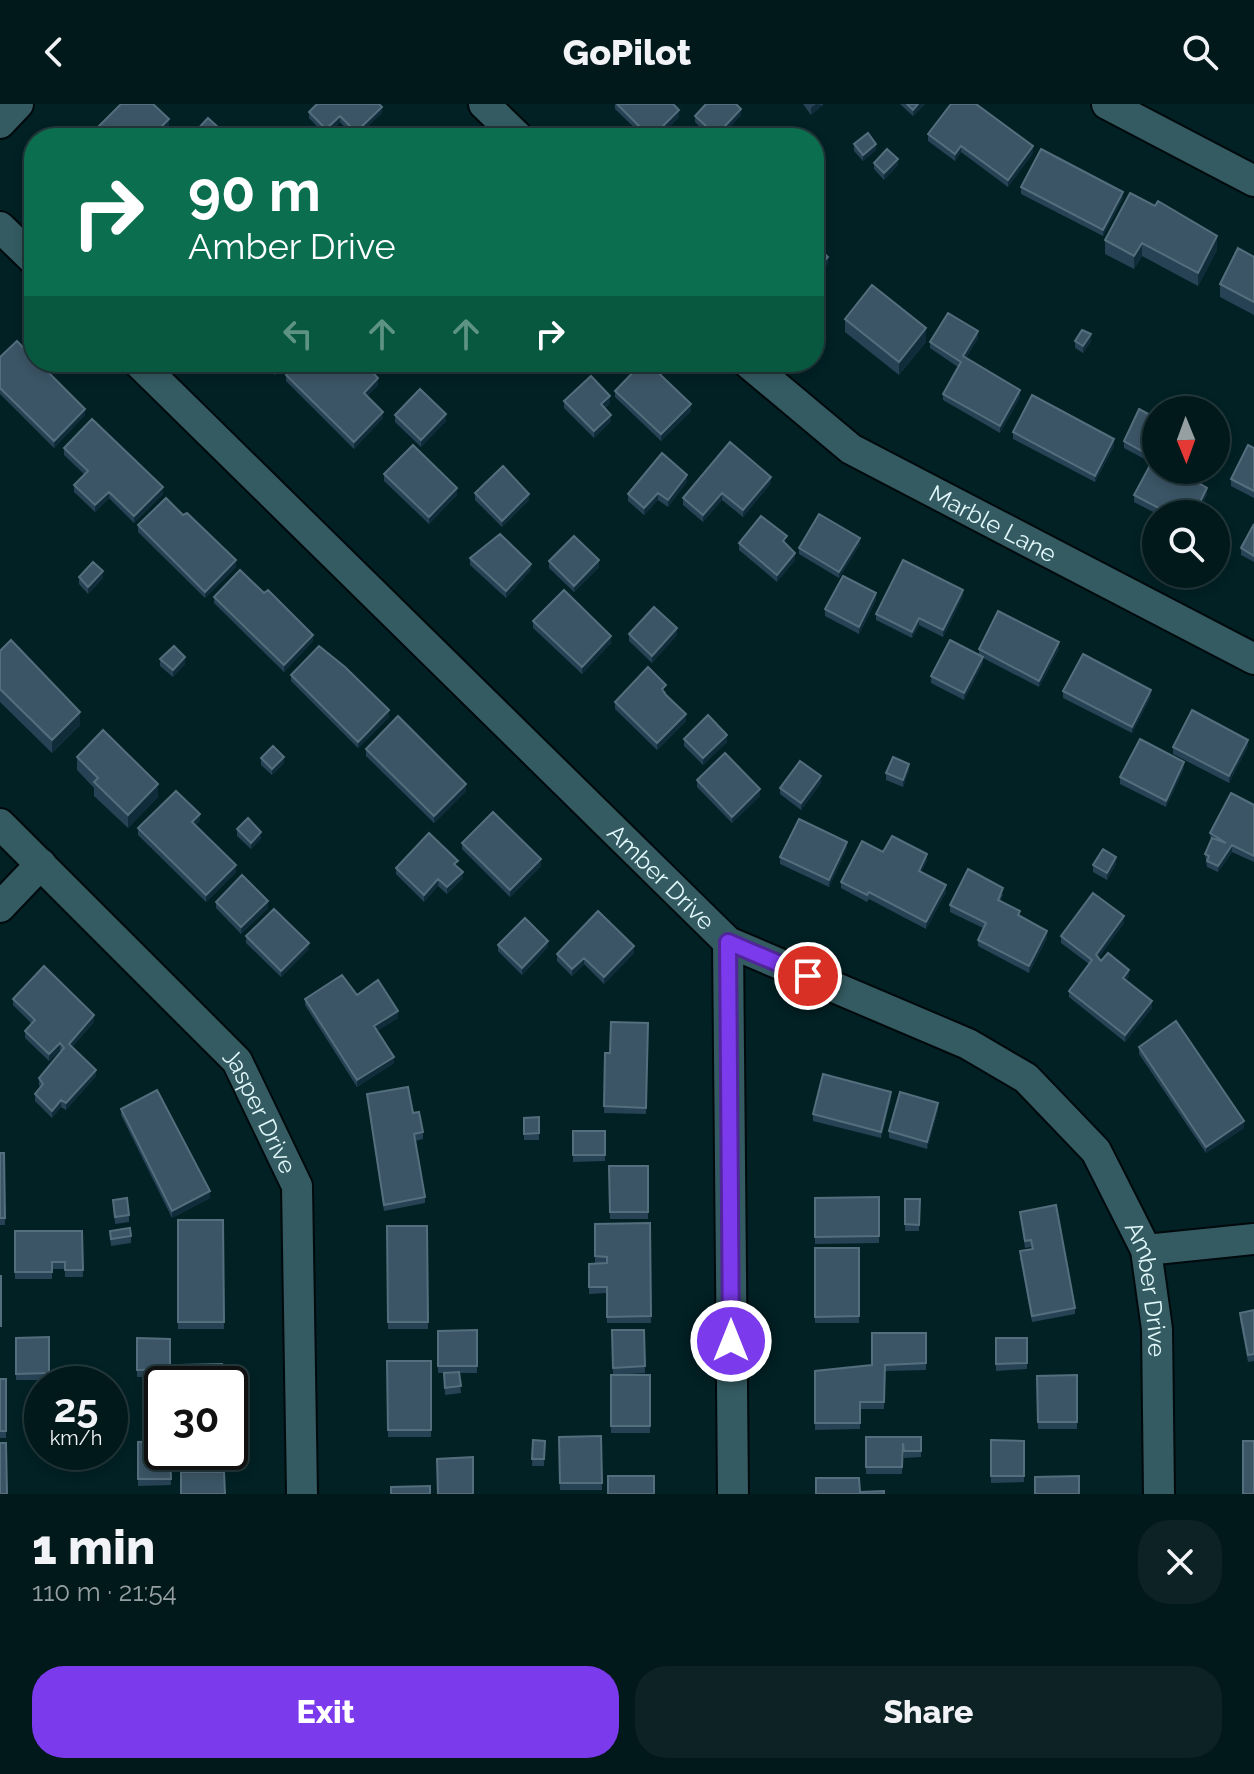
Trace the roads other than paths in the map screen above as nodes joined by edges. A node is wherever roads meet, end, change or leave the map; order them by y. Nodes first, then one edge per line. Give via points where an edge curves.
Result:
1 (18, 104) edge
2 (484, 104) edge
3 (1107, 104) edge
4 (0, 123) edge
5 (509, 128) edge
6 (1254, 181) edge
7 (0, 227) edge
8 (24, 250) edge
9 (148, 372) edge
10 (759, 372) edge
11 (1254, 659) edge
12 (0, 824) edge
13 (41, 864) junction
14 (0, 907) edge
15 (728, 942) junction
16 (1254, 1239) edge
17 (1146, 1250) junction
18 (302, 1494) edge
19 (733, 1494) edge
20 (1159, 1494) edge

1 - 4 street
2 - 5 street
3 - 6 street
7 - 8 street
9 - 15 street, Amber Drive
10 - 11 street, Marble Lane via 851,449
12 - 13 street, Jasper Drive
13 - 14 street
13 - 18 street, Jasper Drive via 237,1061 297,1186
15 - 17 street, Amber Drive via 968,1044 1026,1078 1096,1151
15 - 19 street
16 - 17 street
17 - 20 street, Amber Drive via 1157,1329

